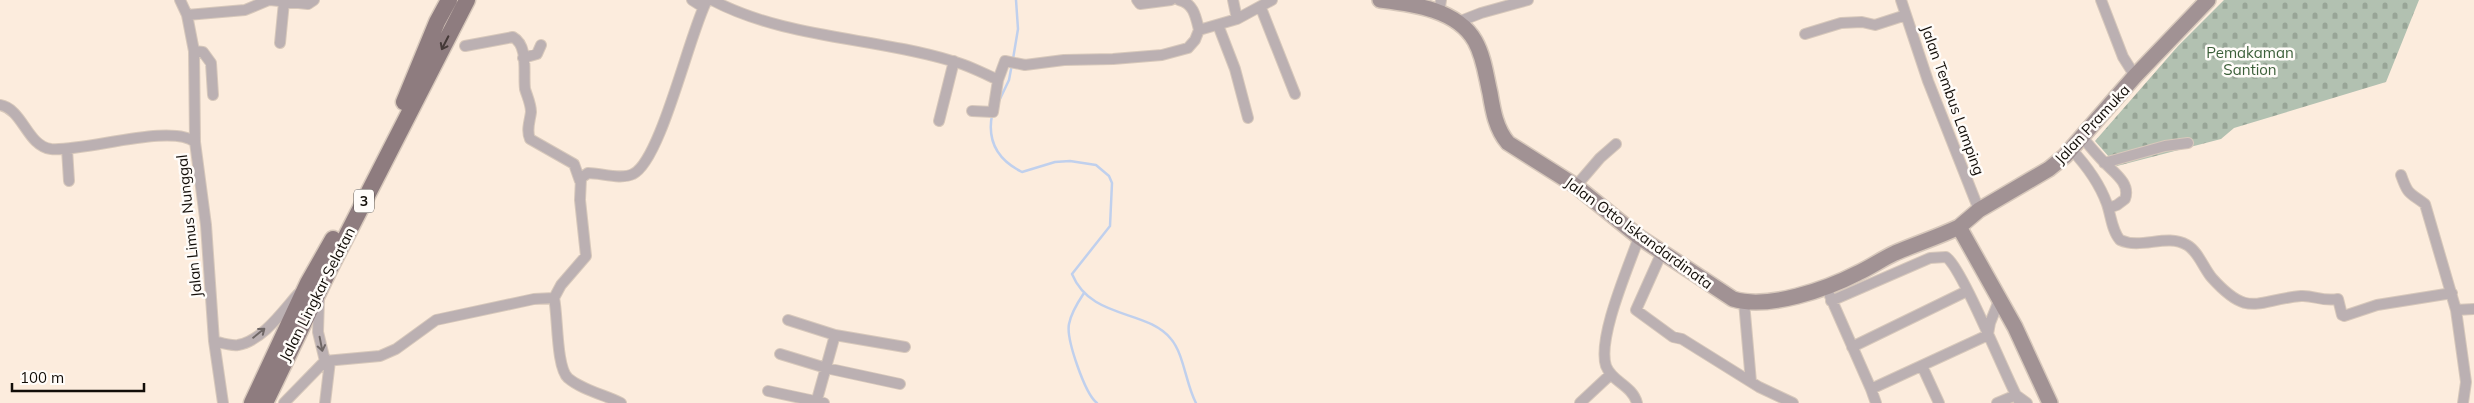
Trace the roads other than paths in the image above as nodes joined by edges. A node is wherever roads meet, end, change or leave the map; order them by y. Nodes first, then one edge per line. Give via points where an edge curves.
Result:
1 (180, 0) edge
2 (270, 0) edge
3 (314, 0) edge
4 (449, 0) edge
5 (467, 0) edge
6 (692, 0) edge
7 (712, 0) edge
8 (1137, 0) edge
9 (1171, 0) edge
10 (1179, 0) edge
11 (1234, 0) edge
12 (1272, 0) edge
13 (1380, 0) edge
14 (1528, 0) edge
15 (1901, 0) edge
16 (2101, 0) edge
17 (2208, 0) edge
18 (284, 2) junction
19 (705, 4) edge
20 (1440, 7) edge
21 (1261, 8) junction
22 (187, 15) junction
23 (1906, 16) junction
24 (1237, 19) junction
25 (1458, 22) junction
26 (1218, 25) junction
27 (1199, 30) junction
28 (1805, 34) dead end
29 (280, 43) dead end
30 (541, 45) dead end
31 (465, 46) dead end
32 (194, 52) junction
33 (524, 58) junction
34 (954, 61) junction
35 (2136, 76) junction
36 (998, 80) junction
37 (1295, 94) dead end
38 (213, 95) dead end
39 (0, 105) edge
40 (972, 111) dead end
41 (1248, 118) dead end
42 (939, 121) dead end
43 (2082, 137) junction
44 (195, 142) junction
45 (2188, 143) dead end
46 (1616, 144) dead end
47 (67, 149) junction
48 (2071, 149) junction
49 (2104, 163) junction
50 (2401, 175) dead end
51 (69, 181) dead end
52 (580, 181) junction
53 (1576, 186) junction
54 (2108, 208) junction
55 (1979, 210) junction
56 (1959, 227) junction
57 (1639, 237) junction
58 (1662, 252) junction
59 (314, 286) junction
60 (1826, 286) junction
61 (1967, 291) junction
62 (2452, 293) junction
63 (554, 298) junction
64 (2000, 298) junction
65 (1832, 301) junction
66 (1744, 302) junction
67 (2474, 309) edge
68 (2456, 310) junction
69 (788, 320) dead end
70 (835, 335) junction
71 (1988, 335) junction
72 (214, 341) junction
73 (905, 347) dead end
74 (1852, 347) junction
75 (780, 354) dead end
76 (328, 361) junction
77 (1922, 366) junction
78 (826, 368) junction
79 (1610, 375) junction
80 (1751, 382) junction
81 (900, 384) dead end
82 (1871, 389) junction
83 (768, 391) dead end
84 (2018, 399) edge
85 (819, 402) edge
86 (223, 403) edge
87 (252, 403) edge
88 (265, 403) edge
89 (284, 403) edge
90 (325, 403) edge
91 (621, 403) edge
92 (1580, 403) edge
93 (1636, 403) edge
94 (1793, 403) edge
95 (1876, 403) edge
96 (1938, 403) edge
97 (1997, 403) edge
98 (2027, 403) edge
99 (2050, 403) edge
100 (2463, 403) edge

1 - 22 street
2 - 18 street
2 - 22 street via 245,10
3 - 18 street via 308,4
4 - 59 main road, Jalan Lingkar Selatan / 3 via 403,104
5 -> 59 main road, Jalan Lingkar Selatan / 3
6 - 19 street
7 - 34 street via 774,23
8 - 9 street via 1140,4
10 - 27 street via 1188,3 1192,9
11 - 24 street
12 - 21 street
13 - 20 main road, Jalan Otto Iskandardinata
14 - 25 street
15 - 23 street, Jalan Tembus Lamping
16 - 35 street via 2123,57
17 - 35 main road, Jalan Pramuka
18 - 29 street
19 - 52 street via 654,145 637,172 628,176 588,173
20 - 25 main road, Jalan Otto Iskandardinata
21 - 24 street
21 - 37 street
22 - 32 street
23 - 28 street via 1875,25 1841,23
23 - 55 street, Jalan Tembus Lamping
24 - 26 street
25 - 53 main road, Jalan Otto Iskandardinata via 1471,34 1481,55 1502,136 1516,149
26 - 27 street
26 - 41 street
27 - 36 street via 1188,48 1162,55 1025,65 1003,62
30 - 33 street via 537,54
31 - 33 street via 513,36 520,42
32 - 38 street via 203,52 209,58
32 - 44 street
33 - 52 street via 525,88 531,111 530,139 574,164
34 - 36 street
34 - 42 street
35 - 43 main road, Jalan Pramuka
36 - 40 street via 993,112
39 - 47 street, Jalan Limus Nunggal via 10,109 44,147
43 - 48 main road, Jalan Pramuka
43 - 49 street
44 - 47 street, Jalan Limus Nunggal via 183,136 160,137
44 - 72 street, Jalan Limus Nunggal via 206,225
45 - 49 street
46 - 53 street
47 - 51 street
48 - 54 street via 2094,176
48 - 55 main road, Jalan Pramuka via 2049,169
49 - 54 street via 2120,177 2126,191 2125,199
50 - 62 street via 2414,199 2425,204
52 - 63 street via 586,256
53 - 57 main road, Jalan Otto Iskandardinata
54 - 62 street via 2120,240 2174,240 2186,244 2212,278 2246,305 2303,296 2325,302 2338,300 2344,316 2377,305
55 - 56 main road, Jalan Pramuka
56 - 60 main road, Jalan Otto Iskandardinata
56 - 64 main road
57 - 58 main road, Jalan Otto Iskandardinata
57 - 79 street via 1613,309 1604,349
58 - 66 main road, Jalan Otto Iskandardinata via 1724,295
58 - 80 street via 1636,310 1673,337 1682,339
72 -> 59 street via 238,345 255,337
59 -> 76 street via 318,332
59 - 87 main road, Jalan Lingkar Selatan / 3
59 - 88 main road, Jalan Lingkar Selatan / 3
60 - 65 street
60 - 66 main road, Jalan Otto Iskandardinata via 1773,300
61 - 65 street via 1950,259 1936,257
61 - 71 street
61 - 74 street
62 - 68 street
63 - 76 street via 534,299 436,320 396,349 380,356
63 - 91 street via 565,375
64 - 71 street
64 - 99 main road
65 - 74 street
66 - 80 street
67 - 68 street
68 - 100 street via 2466,382
69 - 70 street
70 - 73 street
70 - 78 street
71 - 77 street
71 - 84 street
72 - 86 street, Jalan Limus Nunggal
74 - 82 street
75 - 78 street
76 - 89 street
76 - 90 street
77 - 82 street
77 - 96 street
78 - 81 street
78 - 85 street
79 - 92 street
79 - 93 street via 1632,392
80 - 94 street
82 - 95 street
83 - 85 street
84 - 97 street
84 - 98 street

